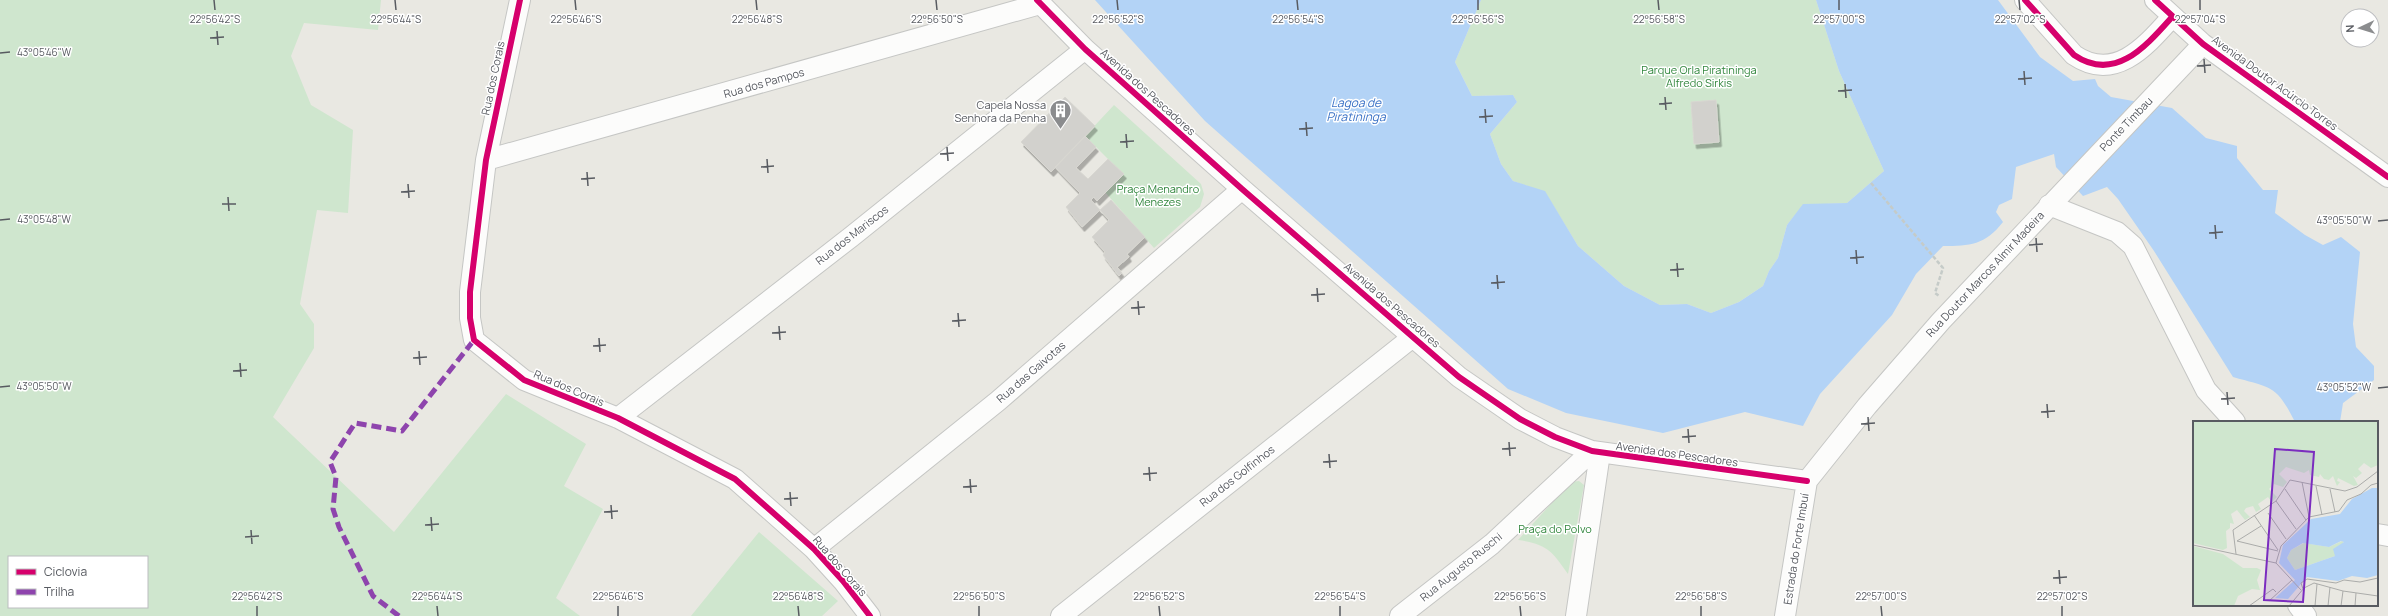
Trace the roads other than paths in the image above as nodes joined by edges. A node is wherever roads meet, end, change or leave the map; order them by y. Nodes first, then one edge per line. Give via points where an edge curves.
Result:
1 (520, 0) edge
2 (2025, 0) edge
3 (2155, 0) edge
4 (1039, 2) edge
5 (2172, 17) junction
6 (2203, 44) junction
7 (1085, 50) junction
8 (486, 160) junction
9 (2388, 177) edge
10 (1242, 189) junction
11 (2049, 205) junction
12 (1414, 336) junction
13 (618, 418) junction
14 (2234, 421) edge
15 (1596, 452) junction
16 (1807, 481) junction
17 (2378, 534) edge
18 (2388, 536) edge
19 (814, 549) junction
20 (2299, 606) edge
21 (870, 616) edge
22 (1061, 616) edge
23 (1400, 616) edge
24 (1576, 616) edge
25 (1785, 616) edge
26 (2306, 616) edge

1 - 8 street, Rua dos Corais
2 - 5 street via 2074,55 2082,61 2100,65 2116,63 2131,57
3 - 5 street, Avenida Doutor Acúrcio Torres
4 - 7 street, Avenida dos Pescadores
4 - 8 street, Rua dos Pampos
5 - 6 street, Avenida Doutor Acúrcio Torres
6 - 9 street, Avenida Doutor Acúrcio Torres
6 - 11 street, Ponte Timbau
7 - 10 street, Avenida dos Pescadores
7 - 13 street, Rua dos Mariscos via 851,237
8 - 13 street, Rua dos Corais via 470,292 470,318 474,340 524,380
10 - 12 street, Avenida dos Pescadores
10 - 19 street, Rua das Gaivotas via 998,401
11 - 14 street, Rua Doutor Marcos Almir Madeira via 2117,232 2133,246 2206,390
11 - 16 street, Rua Doutor Marcos Almir Madeira via 1941,321 1867,406
12 - 15 street, Avenida dos Pescadores via 1459,377 1520,419 1554,437
12 - 22 street, Rua dos Golfinhos
13 - 19 street, Rua dos Corais via 734,479
15 - 16 street, Avenida dos Pescadores
15 - 23 street, Rua Augusto Ruschi via 1492,544
15 - 24 street
16 - 25 street, Estrada do Forte Imbuí
17 - 18 street
19 - 21 street, Rua dos Corais
20 - 26 street

